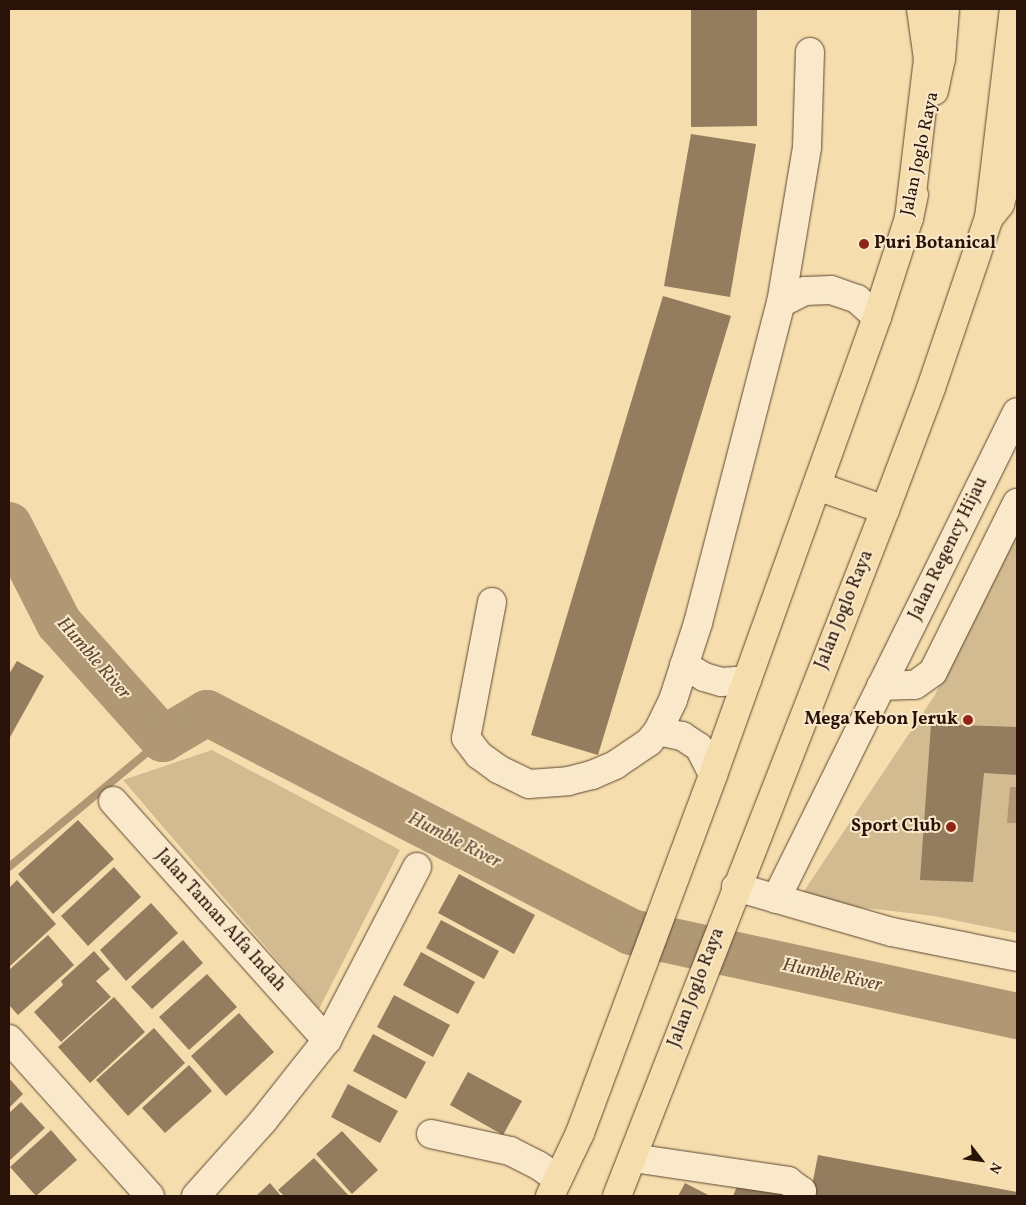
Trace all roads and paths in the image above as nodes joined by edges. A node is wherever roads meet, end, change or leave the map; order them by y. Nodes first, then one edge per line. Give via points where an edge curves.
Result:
1 (921, 9) edge
2 (945, 9) edge
3 (1014, 9) edge
4 (810, 52) dead end
5 (1017, 113) edge
6 (909, 218) junction
7 (989, 218) junction
8 (781, 303) junction
9 (877, 317) junction
10 (1017, 412) edge
11 (817, 486) junction
12 (1017, 503) edge
13 (885, 510) junction
14 (492, 602) dead end
15 (684, 665) junction
16 (747, 680) junction
17 (881, 686) junction
18 (658, 731) junction
19 (713, 775) junction
20 (113, 802) dead end
21 (417, 867) dead end
22 (736, 887) junction
23 (776, 899) junction
24 (1017, 958) edge
25 (9, 1039) edge
26 (327, 1040) junction
27 (431, 1134) dead end
28 (633, 1158) junction
29 (554, 1188) edge
30 (150, 1196) edge
31 (196, 1196) edge
32 (617, 1196) edge
33 (800, 1196) edge

1 - 6 main road via 928,59
2 - 6 main road, Jalan Joglo Raya via 941,59
3 - 7 main road, Jalan Joglo Raya
4 - 8 street via 807,148
5 - 7 main road via 1008,179 1000,204
6 - 9 main road, Jalan Joglo Raya
7 - 13 main road, Jalan Joglo Raya
8 - 9 street via 805,291 832,290 857,299
8 - 15 street via 698,623
9 - 11 main road, Jalan Joglo Raya
10 - 17 street, Jalan Regency Hijau
11 - 13 main road
11 - 16 main road, Jalan Joglo Raya
12 - 17 street via 933,672 915,685
13 - 22 main road, Jalan Joglo Raya
14 - 18 street via 466,738 479,755 498,769 529,784 568,780 615,765 649,742
15 - 16 street via 704,677 721,682
15 - 18 street via 673,700
16 - 19 main road, Jalan Joglo Raya
17 - 23 street, Jalan Regency Hijau
18 - 19 street via 682,736 699,747
19 - 29 main road, Jalan Joglo Raya via 580,1133
20 - 26 street, Jalan Taman Alfa Indah
21 - 26 street
22 - 23 street
22 - 28 main road, Jalan Joglo Raya
23 - 24 street via 892,932
25 - 30 street
26 - 31 street via 263,1121
27 - 29 street via 510,1151 538,1165
28 - 32 main road, Jalan Joglo Raya
28 - 33 street via 788,1181 802,1191

